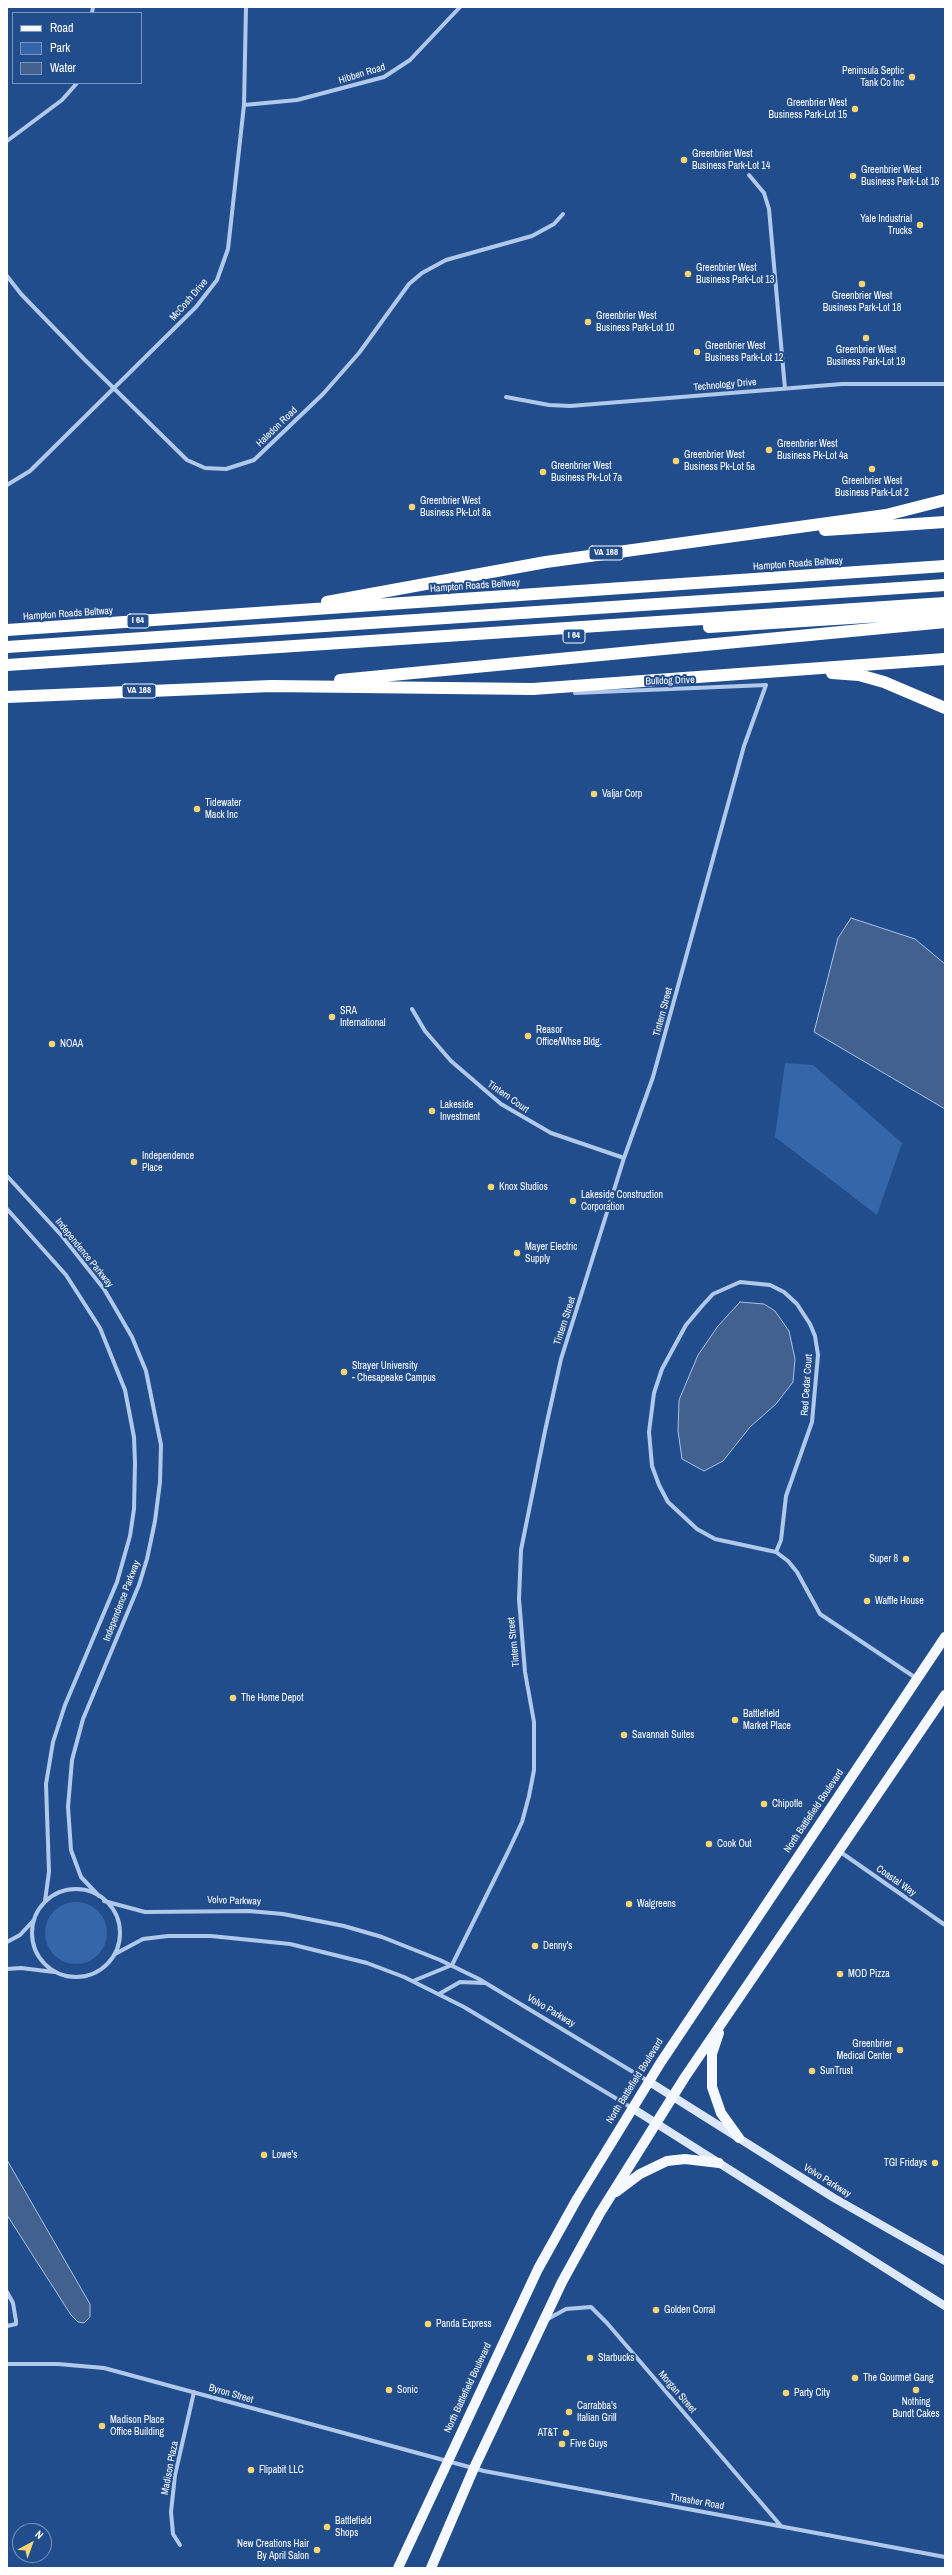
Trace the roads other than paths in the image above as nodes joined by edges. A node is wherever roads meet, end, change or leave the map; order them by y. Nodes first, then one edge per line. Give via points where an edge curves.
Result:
1 (246, 7) edge
2 (459, 7) edge
3 (76, 84) edge
4 (244, 105) junction
5 (7, 140) edge
6 (749, 175) dead end
7 (563, 214) dead end
8 (7, 276) edge
9 (945, 384) edge
10 (114, 388) junction
11 (785, 389) junction
12 (506, 397) dead end
13 (7, 485) edge
14 (945, 500) edge
15 (945, 522) edge
16 (734, 537) junction
17 (945, 566) edge
18 (945, 585) edge
19 (945, 603) edge
20 (268, 612) junction
21 (945, 612) edge
22 (945, 622) edge
23 (7, 630) edge
24 (7, 647) edge
25 (945, 659) edge
26 (7, 665) edge
27 (776, 671) junction
28 (7, 672) edge
29 (766, 685) joint
30 (271, 686) junction
31 (575, 693) dead end
32 (7, 697) edge
33 (945, 708) edge
34 (412, 1009) dead end
35 (624, 1158) junction
36 (7, 1176) edge
37 (7, 1209) edge
38 (776, 1552) junction
39 (945, 1637) edge
40 (917, 1678) junction
41 (945, 1695) edge
42 (839, 1851) junction
43 (99, 1896) junction
44 (45, 1901) junction
45 (104, 1901) junction
46 (34, 1920) junction
47 (945, 1925) edge
48 (7, 1942) edge
49 (115, 1954) junction
50 (452, 1966) junction
51 (7, 1969) edge
52 (56, 1972) junction
53 (413, 1981) junction
54 (488, 1984) junction
55 (439, 1994) junction
56 (724, 2019) junction
57 (648, 2081) junction
58 (673, 2096) junction
59 (632, 2108) junction
60 (656, 2123) junction
61 (739, 2138) junction
62 (719, 2163) junction
63 (609, 2200) junction
64 (945, 2261) edge
65 (7, 2292) edge
66 (945, 2306) edge
67 (544, 2321) junction
68 (7, 2326) edge
69 (7, 2364) edge
70 (194, 2392) junction
71 (447, 2461) junction
72 (474, 2468) junction
73 (781, 2526) junction
74 (180, 2545) dead end
75 (945, 2557) edge
76 (398, 2568) edge
77 (431, 2568) edge

1 - 4 street, McCosh Drive
2 - 4 street, Hibben Road via 410,60 384,77 297,100
3 - 5 street via 62,100
4 - 10 street, McCosh Drive via 228,249 217,280 196,307
6 - 11 street via 764,193 769,209
7 - 10 street, Haledon Road via 554,224 532,236 446,260 422,273 409,284 359,353 335,381 260,455 246,464 219,469 191,463
8 - 10 street, Haledon Road via 21,294
9 - 11 street, Technology Drive via 842,384
10 - 13 street, McCosh Drive via 30,471
11 - 12 street, Technology Drive via 570,406
14 - 16 highway, VA 168 via 886,515
15 - 16 highway
16 - 20 highway, VA 168 via 546,562
17 - 20 highway, Hampton Roads Beltway / I 64
18 - 24 highway
19 - 26 highway
20 - 23 highway, Hampton Roads Beltway / I 64
21 - 28 highway, I 64
22 - 30 highway
25 - 27 highway, VA 168
27 - 30 highway, VA 168 via 533,689
27 - 33 highway via 858,675 912,693
29 - 31 street, Bulldog Drive
29 - 35 street, Tintern Street via 742,753 653,1077
30 - 32 highway, VA 168
34 - 35 street, Tintern Court via 425,1031 451,1061 501,1104 551,1133
35 - 50 street, Tintern Street via 559,1369 521,1550 520,1626 534,1722 534,1770 529,1796 522,1822
36 - 43 street, Independence Parkway via 62,1236 104,1289 132,1337 146,1371 161,1446 156,1521 147,1560 83,1719 72,1760 68,1807 71,1850 81,1877
37 - 44 street, Independence Parkway via 66,1275 100,1328 125,1390 134,1437 134,1509 130,1536 119,1575 65,1705 53,1742 46,1784 49,1872
38 - 38 street, Red Cedar Court via 715,1539 682,1517 668,1502 658,1485 649,1446 654,1393 672,1346 686,1325 713,1294 740,1282 770,1285 793,1300 808,1319 815,1336 818,1354 812,1422 786,1496 781,1540
38 - 40 street via 797,1572 820,1614
39 - 40 main road, North Battlefield Boulevard
40 - 57 main road, North Battlefield Boulevard
41 - 42 main road
42 - 47 street, Coastal Way
42 - 56 main road
43 - 44 street, Volvo Parkway via 77,1890 60,1893
43 - 45 street, Volvo Parkway
44 - 46 street
45 - 49 street, Volvo Parkway via 114,1913 119,1926
45 - 50 street, Volvo Parkway via 145,1912 248,1911 311,1919 382,1937
46 - 48 street via 20,1935
46 - 52 street via 32,1935 35,1950 47,1966
49 - 52 street via 103,1968 86,1976 71,1977
49 - 53 street via 143,1939 168,1936 250,1938 328,1952 367,1963
50 - 53 street
50 - 54 street, Volvo Parkway
51 - 52 street
53 - 55 street
54 - 55 street via 460,1982
54 - 57 street, Volvo Parkway
55 - 59 street via 496,2024
56 - 58 main road
56 - 61 main road via 712,2054 712,2087 721,2113
57 - 58 main road, Volvo Parkway
57 - 59 main road, North Battlefield Boulevard
58 - 60 main road
58 - 61 main road, Volvo Parkway
59 - 60 main road
59 - 71 main road, North Battlefield Boulevard via 538,2269
60 - 62 main road
60 - 63 main road
61 - 64 main road, Volvo Parkway via 841,2202
62 - 63 main road via 685,2159 667,2161 640,2174
62 - 66 main road
63 - 67 main road via 562,2282
65 - 68 street via 13,2303 16,2324
67 - 72 main road
67 - 73 street, Morgan Street via 566,2309 591,2307
69 - 70 street, Byron Street via 58,2364 104,2368
70 - 71 street, Byron Street
70 - 74 street, Madison Plaza via 176,2475 171,2512 173,2534
71 - 72 street, Thrasher Road
71 - 76 main road, North Battlefield Boulevard
72 - 73 street, Thrasher Road via 534,2482
72 - 77 main road
73 - 75 street, Thrasher Road

